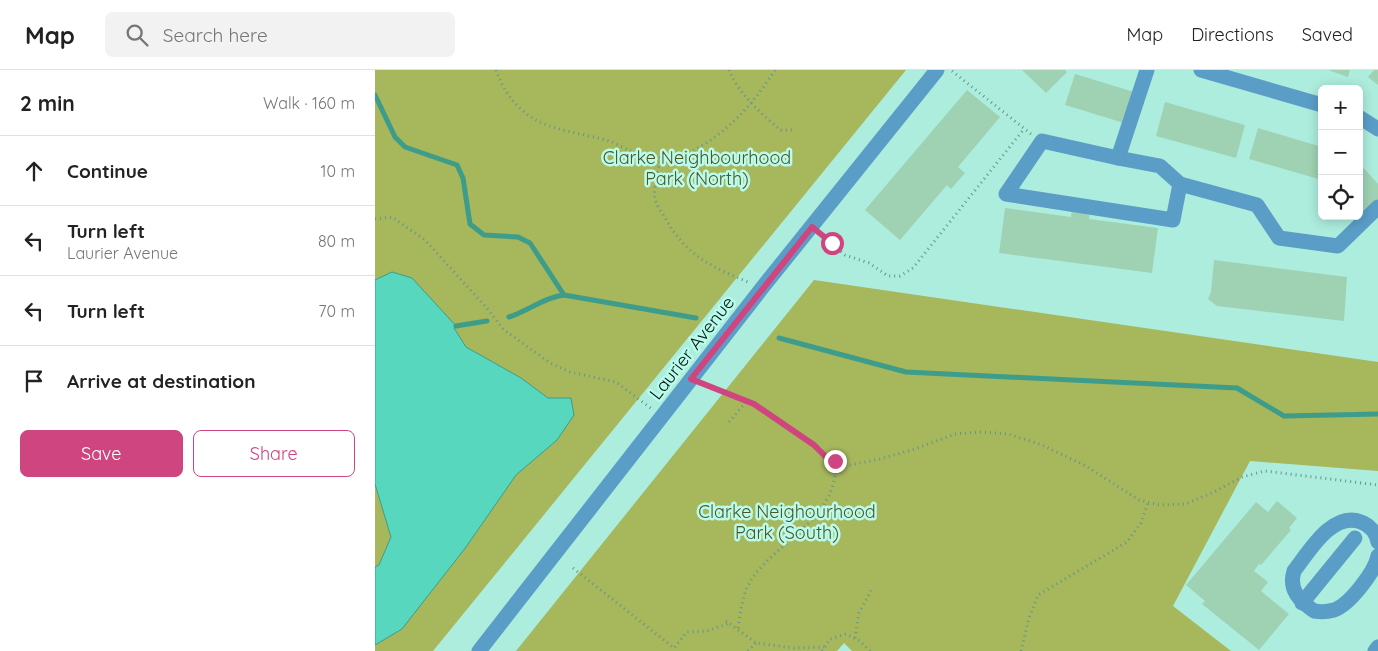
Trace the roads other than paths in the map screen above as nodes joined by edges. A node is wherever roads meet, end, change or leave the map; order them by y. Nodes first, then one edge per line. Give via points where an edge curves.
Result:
1 (937, 70) edge
2 (1147, 70) edge
3 (1201, 70) edge
4 (1318, 104) edge
5 (1363, 120) edge
6 (1378, 129) edge
7 (1118, 158) junction
8 (1180, 184) junction
9 (1378, 207) edge
10 (1355, 538) dead end
11 (1378, 542) edge
12 (1378, 556) edge
13 (1375, 574) edge
14 (1302, 603) junction
15 (1378, 647) edge
16 (479, 651) edge
17 (1375, 651) edge

1 - 16 street, Laurier Avenue
2 - 7 street
3 - 4 street
5 - 6 street
7 - 8 street via 1160,166
7 - 8 street via 1042,141 1007,194 1173,220
8 - 9 street via 1257,205 1279,238 1337,246
10 - 14 street
11 - 14 street via 1366,524 1344,520 1334,525 1293,571 1295,596
12 - 13 street
13 - 14 street via 1335,610 1314,611
15 - 17 street

